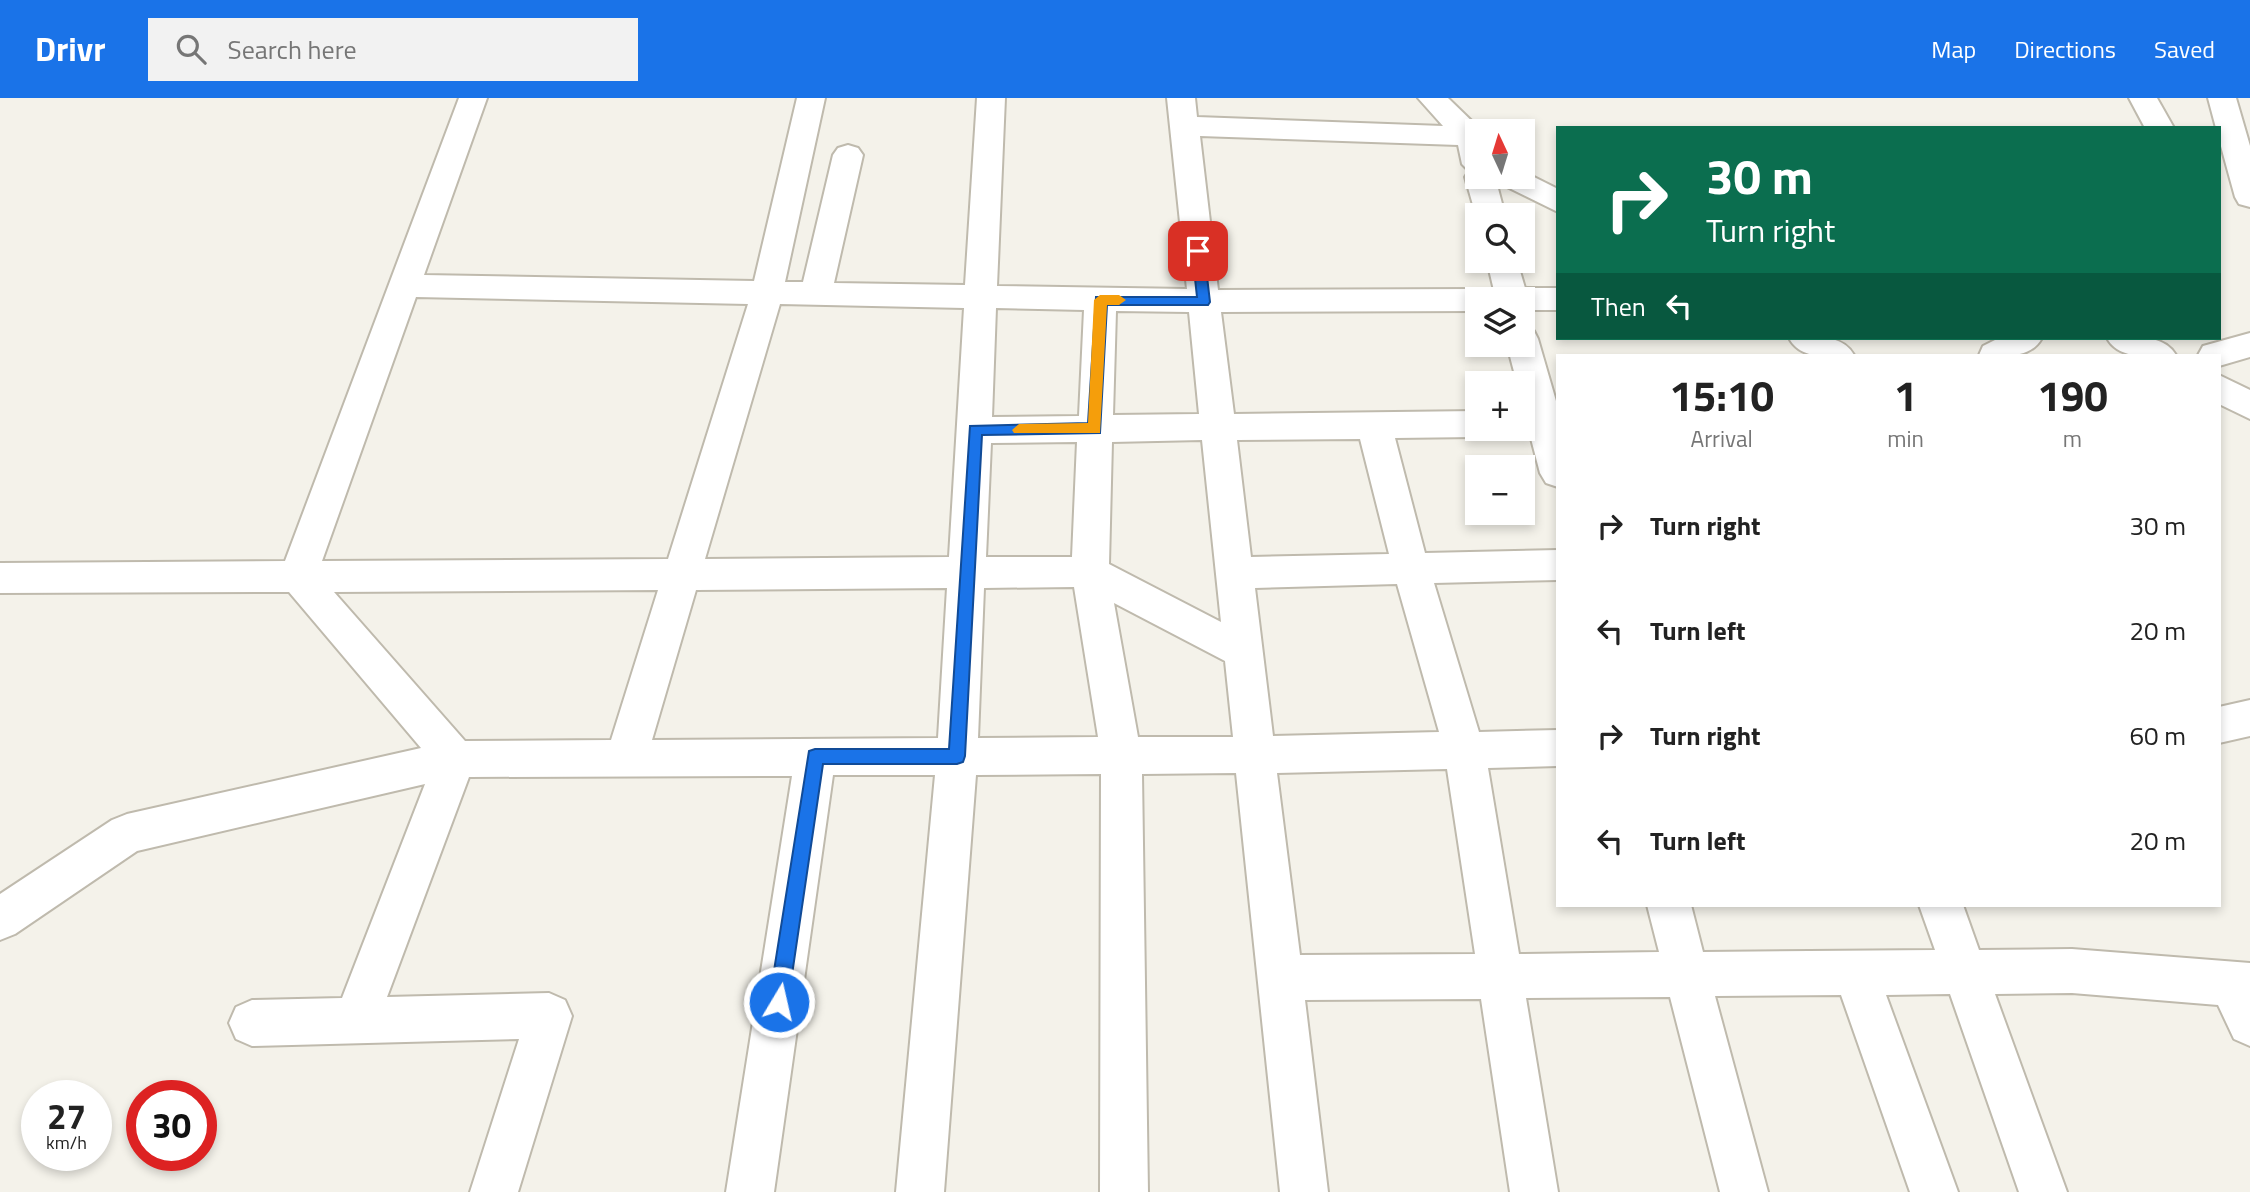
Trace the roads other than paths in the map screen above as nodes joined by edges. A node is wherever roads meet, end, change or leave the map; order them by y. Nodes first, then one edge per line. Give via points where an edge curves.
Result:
1 (473, 98) edge
2 (811, 98) edge
3 (991, 98) edge
4 (1432, 98) edge
5 (2143, 98) edge
6 (2222, 98) edge
7 (1183, 112) edge
8 (2159, 126) edge
9 (1465, 132) edge
10 (2233, 132) edge
11 (1465, 139) edge
12 (848, 155) dead end
13 (1534, 189) edge
14 (2250, 197) edge
15 (1556, 201) edge
16 (404, 286) junction
17 (767, 293) junction
18 (816, 294) junction
19 (982, 297) junction
20 (1535, 299) edge
21 (1556, 299) edge
22 (1100, 300) junction
23 (1465, 300) edge
24 (1204, 302) junction
25 (2022, 340) edge
26 (2127, 340) edge
27 (1809, 344) edge
28 (2250, 345) edge
29 (1834, 354) edge
30 (1997, 354) edge
31 (2157, 354) edge
32 (2218, 354) edge
33 (1526, 357) edge
34 (2221, 389) edge
35 (2250, 406) edge
36 (1465, 424) edge
37 (1542, 424) edge
38 (1374, 425) junction
39 (1218, 426) junction
40 (1095, 429) junction
41 (975, 430) junction
42 (1556, 467) edge
43 (1556, 565) edge
44 (1411, 568) junction
45 (1090, 572) junction
46 (968, 573) junction
47 (1234, 573) junction
48 (680, 575) junction
49 (298, 576) junction
50 (0, 578) edge
51 (1243, 652) junction
52 (2250, 718) edge
53 (2221, 725) edge
54 (1556, 748) edge
55 (1465, 751) junction
56 (1255, 755) junction
57 (957, 756) junction
58 (1121, 756) junction
59 (815, 757) junction
60 (626, 758) junction
61 (455, 759) junction
62 (1671, 907) edge
63 (1942, 907) edge
64 (0, 919) edge
65 (1964, 972) junction
66 (1856, 974) junction
67 (1688, 975) junction
68 (1500, 976) junction
69 (1280, 978) junction
70 (2241, 984) edge
71 (356, 1020) junction
72 (252, 1023) dead end
73 (2250, 1023) edge
74 (494, 1192) edge
75 (750, 1192) edge
76 (919, 1192) edge
77 (1124, 1192) edge
78 (1304, 1192) edge
79 (1534, 1192) edge
80 (1744, 1192) edge
81 (1934, 1192) edge
82 (2043, 1192) edge

1 - 16 street
2 - 17 street
3 - 19 street
4 - 9 street
5 - 8 street
6 - 10 street
7 - 11 street
7 - 24 street
10 - 14 street
12 - 18 street
13 - 15 street
16 - 17 street
16 - 49 street
17 - 18 street
17 - 48 street
18 - 19 street
19 - 22 street
19 - 41 street
20 - 21 street
22 - 24 street
22 - 40 street
23 - 24 street
24 - 39 street
25 - 30 street
26 - 31 street
27 - 29 street
28 - 32 street
33 - 37 street
34 - 35 street
36 - 38 street
37 - 42 street
38 - 39 street
38 - 44 street
39 - 40 street
39 - 47 street
40 - 41 street
40 - 45 street
41 - 46 street
43 - 44 street
44 - 47 street
44 - 55 street
45 - 46 street
45 - 51 street
45 - 58 street
46 - 48 street
46 - 57 street
47 - 51 street
48 - 49 street
48 - 60 street
49 - 50 street
49 - 61 street
51 - 56 street
52 - 53 street
54 - 55 street
55 - 56 street
55 - 68 street
56 - 58 street
56 - 69 street
57 - 58 street
57 - 59 street
57 - 76 street
58 - 77 street
59 - 60 street
59 - 75 street
60 - 61 street
61 - 64 street via 127,834
61 - 71 street
62 - 67 street
63 - 65 street
65 - 66 street
65 - 70 street via 2072,971
65 - 82 street
66 - 67 street
66 - 81 street
67 - 68 street
67 - 80 street
68 - 69 street
68 - 79 street
69 - 78 street
70 - 73 street
71 - 72 street
71 - 74 street via 549,1016

